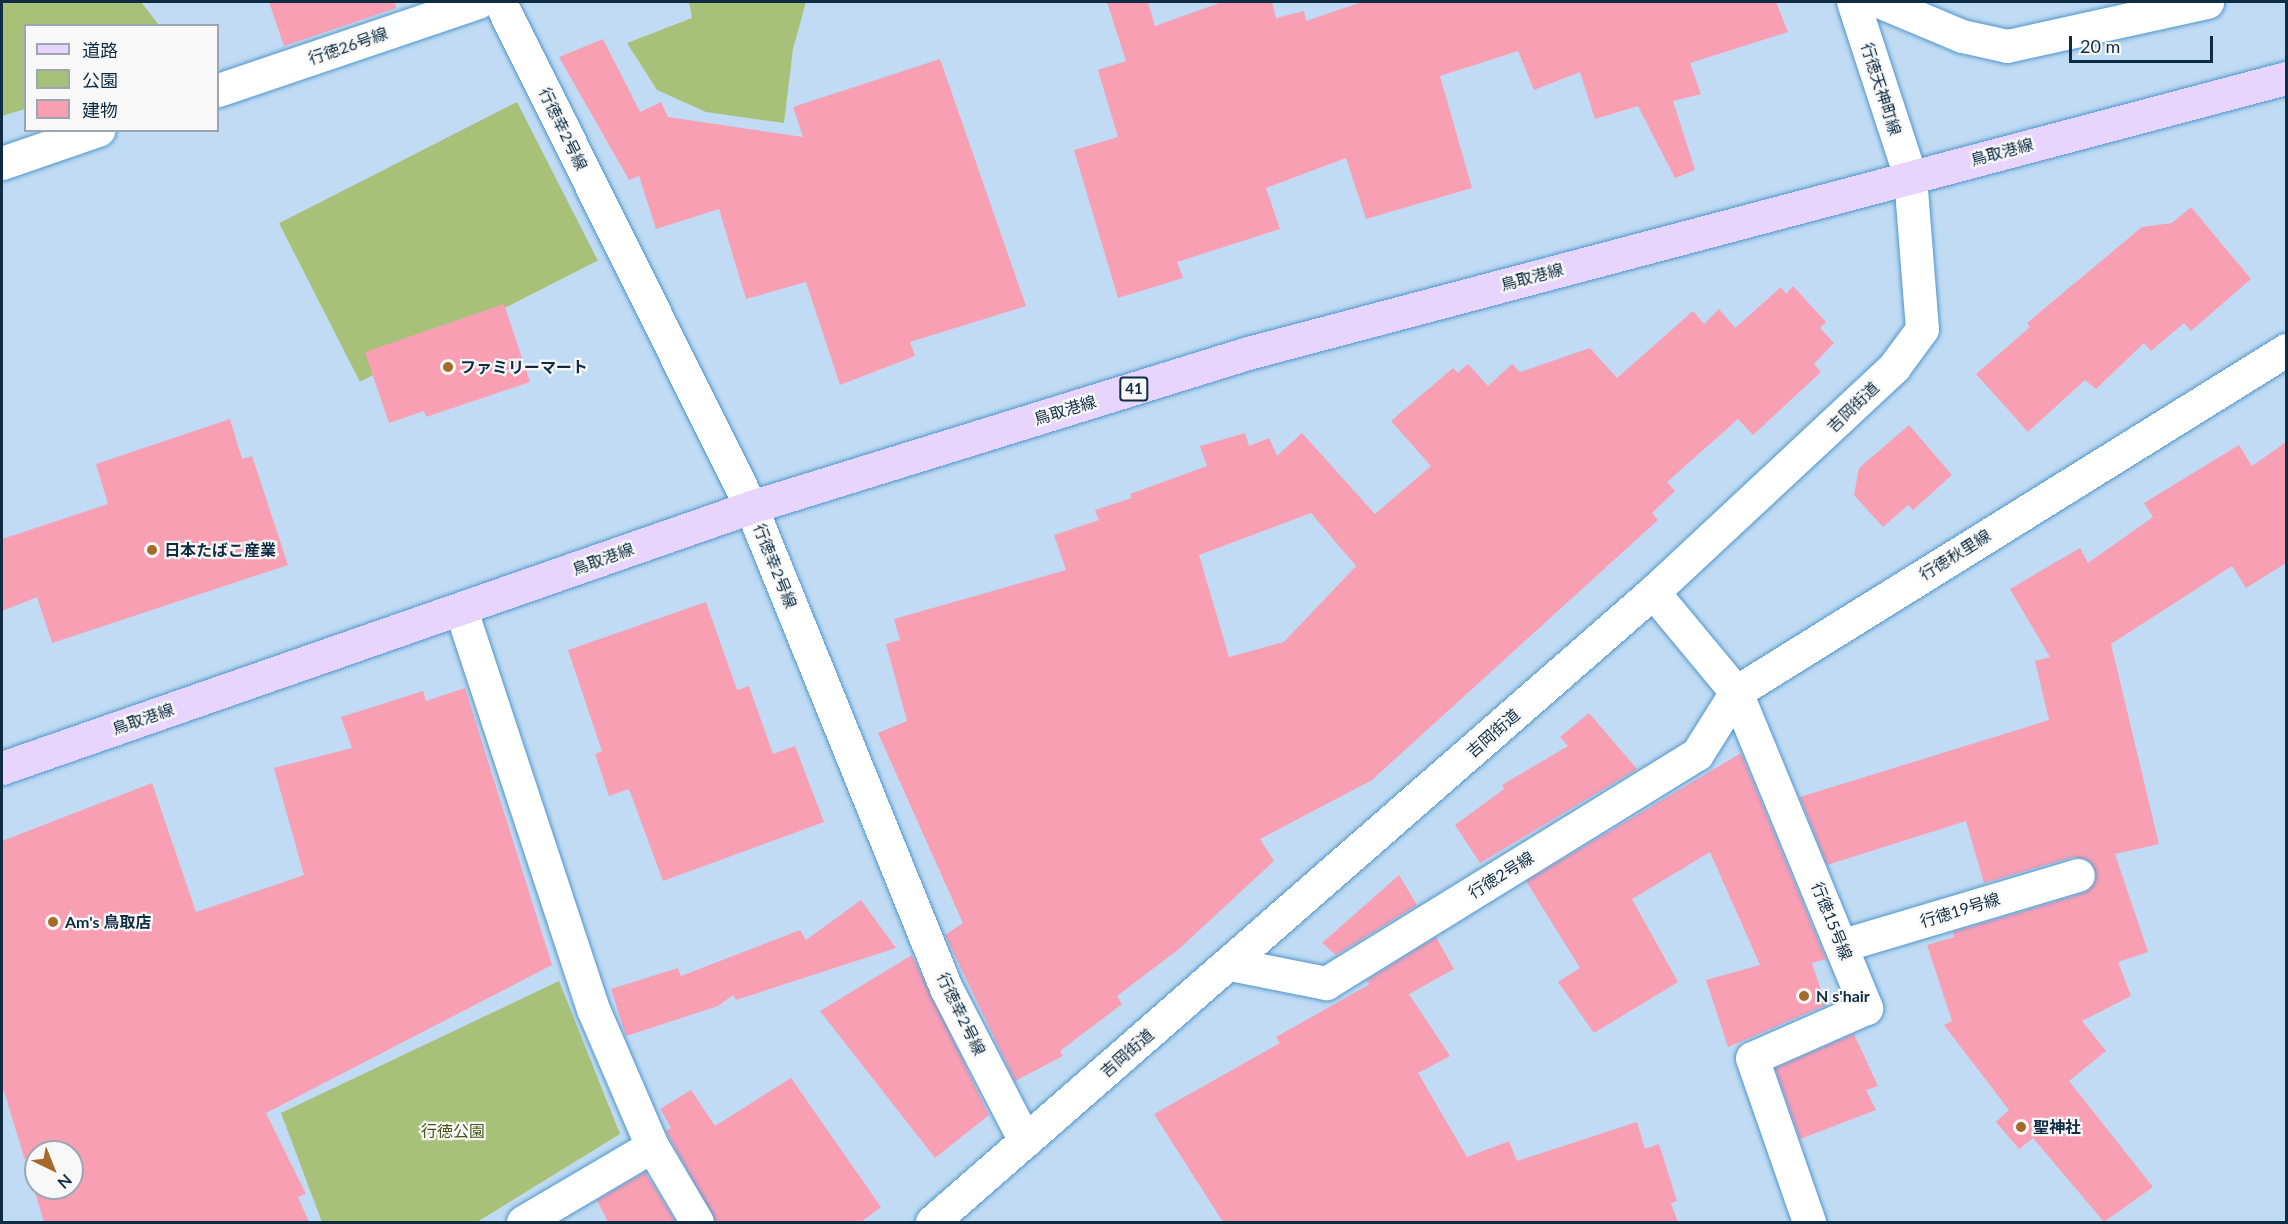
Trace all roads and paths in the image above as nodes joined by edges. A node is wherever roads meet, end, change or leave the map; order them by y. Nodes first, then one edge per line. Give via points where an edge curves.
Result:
1 (478, 2) edge
2 (500, 2) edge
3 (1853, 2) edge
4 (1881, 2) edge
5 (2207, 2) edge
6 (2286, 78) edge
7 (219, 90) edge
8 (92, 132) edge
9 (2, 163) edge
10 (1910, 176) junction
11 (2286, 350) edge
12 (751, 507) junction
13 (1653, 592) junction
14 (461, 610) junction
15 (1736, 692) junction
16 (2, 768) edge
17 (2078, 875) dead end
18 (1843, 945) junction
19 (1230, 963) junction
20 (1025, 1141) junction
21 (652, 1146) junction
22 (524, 1222) edge
23 (697, 1222) edge
24 (932, 1222) edge
25 (1809, 1222) edge

1 - 7 street, 行徳26号線
2 - 12 street, 行徳幸2号線
3 - 10 street, 行徳天神町線
4 - 5 street via 1962,36 2007,45
6 - 10 main road, 鳥取港線 / 41
8 - 9 street
10 - 12 main road, 鳥取港線 / 41 via 1248,353
10 - 13 street, 吉岡街道 via 1922,329 1858,403
11 - 15 street, 行徳秋里線
12 - 14 main road, 鳥取港線 / 41
12 - 20 street, 行徳幸2号線 via 946,988
13 - 15 street
13 - 19 street, 吉岡街道
14 - 16 main road, 鳥取港線 / 41
14 - 21 street via 593,1010
15 - 18 street, 行徳15号線
15 - 19 street, 行徳2号線 via 1698,754 1326,983
17 - 18 street, 行徳19号線
18 - 25 street, 行徳15号線 via 1866,1008 1752,1058
19 - 20 street, 吉岡街道
20 - 24 street, 吉岡街道
21 - 22 street
21 - 23 street

